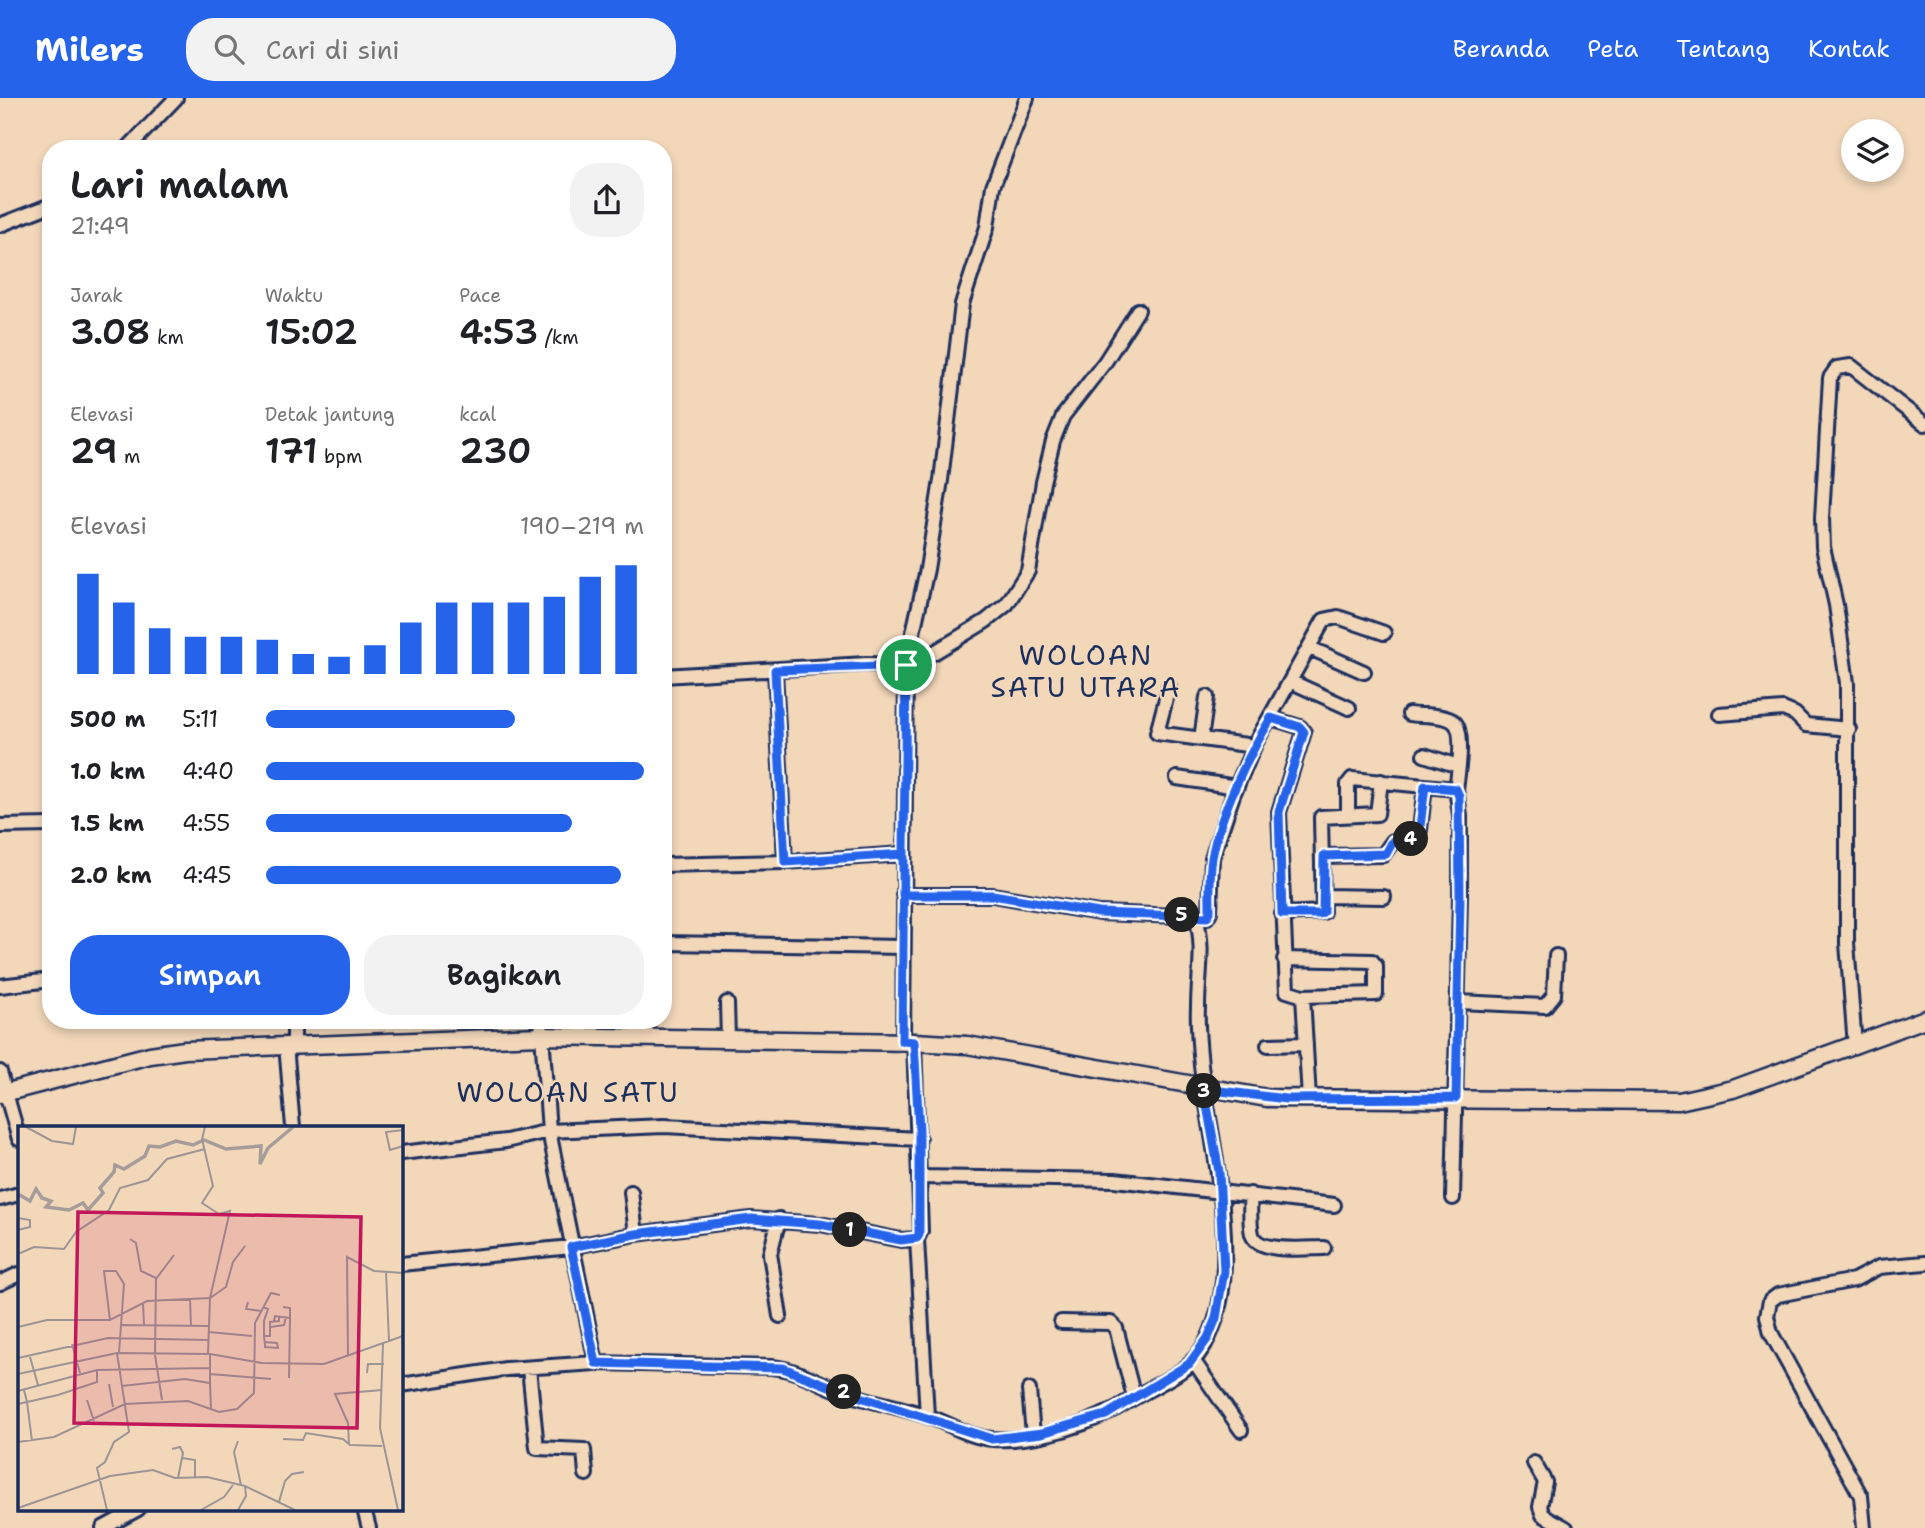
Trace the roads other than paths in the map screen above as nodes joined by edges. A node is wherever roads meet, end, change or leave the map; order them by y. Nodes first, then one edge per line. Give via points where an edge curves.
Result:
1 (176, 98) edge
2 (1027, 98) edge
3 (136, 140) edge
4 (42, 209) edge
5 (0, 225) edge
6 (1138, 310) dead end
7 (1925, 424) edge
8 (1384, 633) dead end
9 (1310, 648) junction
10 (906, 665) junction
11 (775, 670) junction
12 (1364, 672) dead end
13 (672, 676) edge
14 (1292, 682) junction
15 (1169, 687) dead end
16 (1208, 697) dead end
17 (1349, 708) dead end
18 (1409, 714) dead end
19 (1718, 714) dead end
20 (1271, 718) junction
21 (1849, 729) junction
22 (1201, 739) junction
23 (1254, 746) junction
24 (1424, 755) dead end
25 (1458, 766) junction
26 (1177, 778) dead end
27 (1381, 782) junction
28 (1425, 786) junction
29 (1237, 787) junction
30 (1456, 789) junction
31 (1348, 814) junction
32 (42, 825) edge
33 (0, 826) edge
34 (903, 854) junction
35 (1324, 856) junction
36 (785, 862) junction
37 (672, 865) edge
38 (903, 895) junction
39 (1325, 896) junction
40 (1384, 897) dead end
41 (1282, 914) junction
42 (1196, 917) junction
43 (672, 943) edge
44 (903, 947) junction
45 (1556, 956) dead end
46 (1284, 959) junction
47 (42, 980) edge
48 (0, 986) edge
49 (1303, 996) junction
50 (1458, 1002) junction
51 (727, 1003) dead end
52 (1925, 1019) edge
53 (293, 1029) edge
54 (526, 1029) edge
55 (541, 1029) edge
56 (558, 1029) edge
57 (728, 1039) junction
58 (908, 1042) junction
59 (1306, 1044) junction
60 (290, 1045) junction
61 (1268, 1045) dead end
62 (1855, 1046) junction
63 (0, 1072) edge
64 (1204, 1089) junction
65 (3, 1093) edge
66 (1456, 1098) junction
67 (1308, 1099) junction
68 (293, 1126) edge
69 (549, 1130) junction
70 (18, 1136) edge
71 (919, 1139) junction
72 (402, 1153) edge
73 (920, 1177) junction
74 (1220, 1191) junction
75 (631, 1192) dead end
76 (18, 1194) edge
77 (1250, 1194) junction
78 (1454, 1198) dead end
79 (0, 1199) edge
80 (1334, 1205) dead end
81 (779, 1219) junction
82 (636, 1234) junction
83 (917, 1238) junction
84 (571, 1247) junction
85 (1324, 1248) dead end
86 (402, 1264) edge
87 (1925, 1264) edge
88 (18, 1274) edge
89 (0, 1283) edge
90 (780, 1316) dead end
91 (1061, 1322) dead end
92 (1193, 1360) junction
93 (596, 1363) junction
94 (529, 1368) junction
95 (402, 1385) edge
96 (1029, 1390) dead end
97 (1134, 1397) junction
98 (927, 1416) junction
99 (1241, 1430) dead end
100 (1033, 1434) junction
101 (1534, 1463) dead end
102 (586, 1474) dead end
103 (134, 1510) edge
104 (364, 1510) edge
105 (103, 1528) edge
106 (369, 1528) edge
107 (1566, 1528) edge
108 (1864, 1528) edge

1 - 3 street
2 - 10 street via 993,186 987,228 962,304 941,480
4 - 5 street
6 - 10 street via 1063,416 1043,482 1028,571 1018,590 986,621
7 - 21 street via 1851,366 1838,368 1830,378 1823,455 1823,547 1847,682
8 - 9 street via 1330,617
9 - 12 street
9 - 14 street
10 - 11 street
10 - 34 street
11 - 13 street
11 - 36 street
14 - 17 street
14 - 20 street
15 - 22 street via 1157,733
16 - 22 street
18 - 25 street via 1455,722 1460,740
19 - 21 street via 1783,709 1806,726
20 - 23 street
20 - 41 street via 1304,732 1279,812
21 - 62 street via 1847,943
22 - 23 street
23 - 29 street
24 - 25 street
25 - 30 street
26 - 29 street
27 - 28 street
27 - 31 street via 1377,814
27 - 31 street via 1351,779
28 - 30 street
28 - 35 street via 1416,837 1393,841 1383,855
29 - 42 street via 1212,858 1210,912 1207,917
30 - 50 street via 1460,829
31 - 35 street via 1322,814
32 - 33 street
34 - 36 street
34 - 38 street
35 - 39 street
36 - 37 street
38 - 42 street via 993,895 1099,913
38 - 44 street
39 - 40 street
39 - 41 street via 1321,913
41 - 46 street
42 - 64 street via 1201,948 1198,1009
43 - 44 street
44 - 58 street
45 - 50 street via 1554,995 1545,1006
46 - 49 street via 1287,991
46 - 49 street via 1376,964 1375,996
47 - 48 street
49 - 59 street
50 - 66 street
51 - 57 street
52 - 62 main road
53 - 60 street
54 - 60 main road
55 - 69 street
56 - 57 main road
57 - 58 main road
58 - 64 main road via 987,1048
58 - 71 street
59 - 61 street
59 - 67 street
60 - 65 main road via 150,1055
60 - 68 street
62 - 66 main road via 1690,1100
63 - 65 street
64 - 67 main road
64 - 74 street
65 - 70 street
66 - 67 main road
66 - 78 street
69 - 71 street via 664,1126
69 - 72 street via 506,1141
69 - 84 street
71 - 73 street
73 - 74 street via 1115,1180
73 - 83 street via 921,1231
74 - 77 street
74 - 92 street via 1223,1286 1208,1338
75 - 82 street
76 - 79 street
77 - 80 street
77 - 85 street via 1252,1236 1258,1244
81 - 82 street via 734,1220
81 - 83 street via 901,1240
81 - 90 street via 770,1254
82 - 84 street
83 - 98 street
84 - 86 street
84 - 93 street
87 - 108 street via 1879,1267 1854,1280 1778,1295 1770,1301 1771,1333 1861,1496
88 - 89 street
91 - 97 street via 1111,1323 1116,1328
92 - 97 street
92 - 99 street
93 - 94 street
93 - 98 street via 783,1368
94 - 95 street
94 - 102 street via 537,1448 584,1450
96 - 100 street
97 - 100 street via 1097,1419
98 - 100 street via 981,1437
101 - 107 street via 1545,1482 1540,1507 1543,1516
103 - 105 street
104 - 106 street

